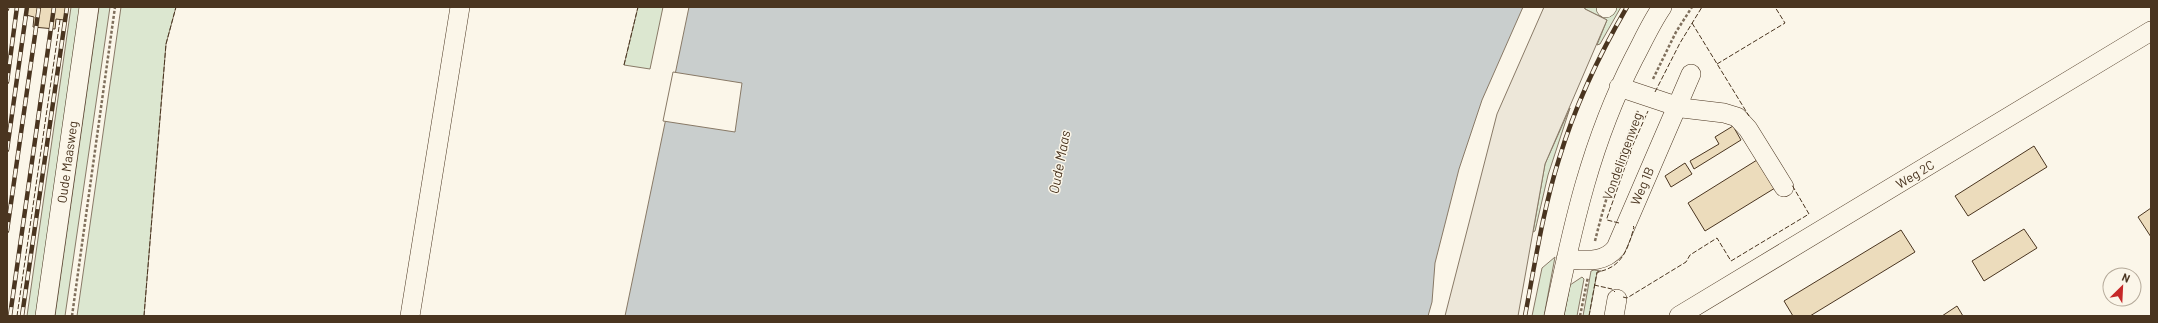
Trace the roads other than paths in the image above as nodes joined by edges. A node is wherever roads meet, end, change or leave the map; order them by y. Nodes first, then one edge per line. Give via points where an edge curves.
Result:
1 (89, 7) edge
2 (460, 7) edge
3 (1662, 7) edge
4 (2151, 32) edge
5 (1691, 74) dead end
6 (1619, 87) junction
7 (1676, 107) junction
8 (1784, 187) dead end
9 (1566, 260) junction
10 (1698, 311) edge
11 (45, 316) edge
12 (410, 316) edge
13 (1554, 316) edge
14 (1679, 316) edge

1 - 11 street, Oude Maasweg
2 - 12 street
3 - 6 street, Vondelingenweg
4 - 10 street, Weg 2C
5 - 7 street, Weg 1B
6 - 7 street
6 - 9 street, Vondelingenweg via 1588,171
7 - 8 street via 1731,114 1742,121
7 - 9 street, Weg 1B via 1616,248 1610,256 1601,259
9 - 13 street, Vondelingenweg
10 - 14 street, Weg 2C

